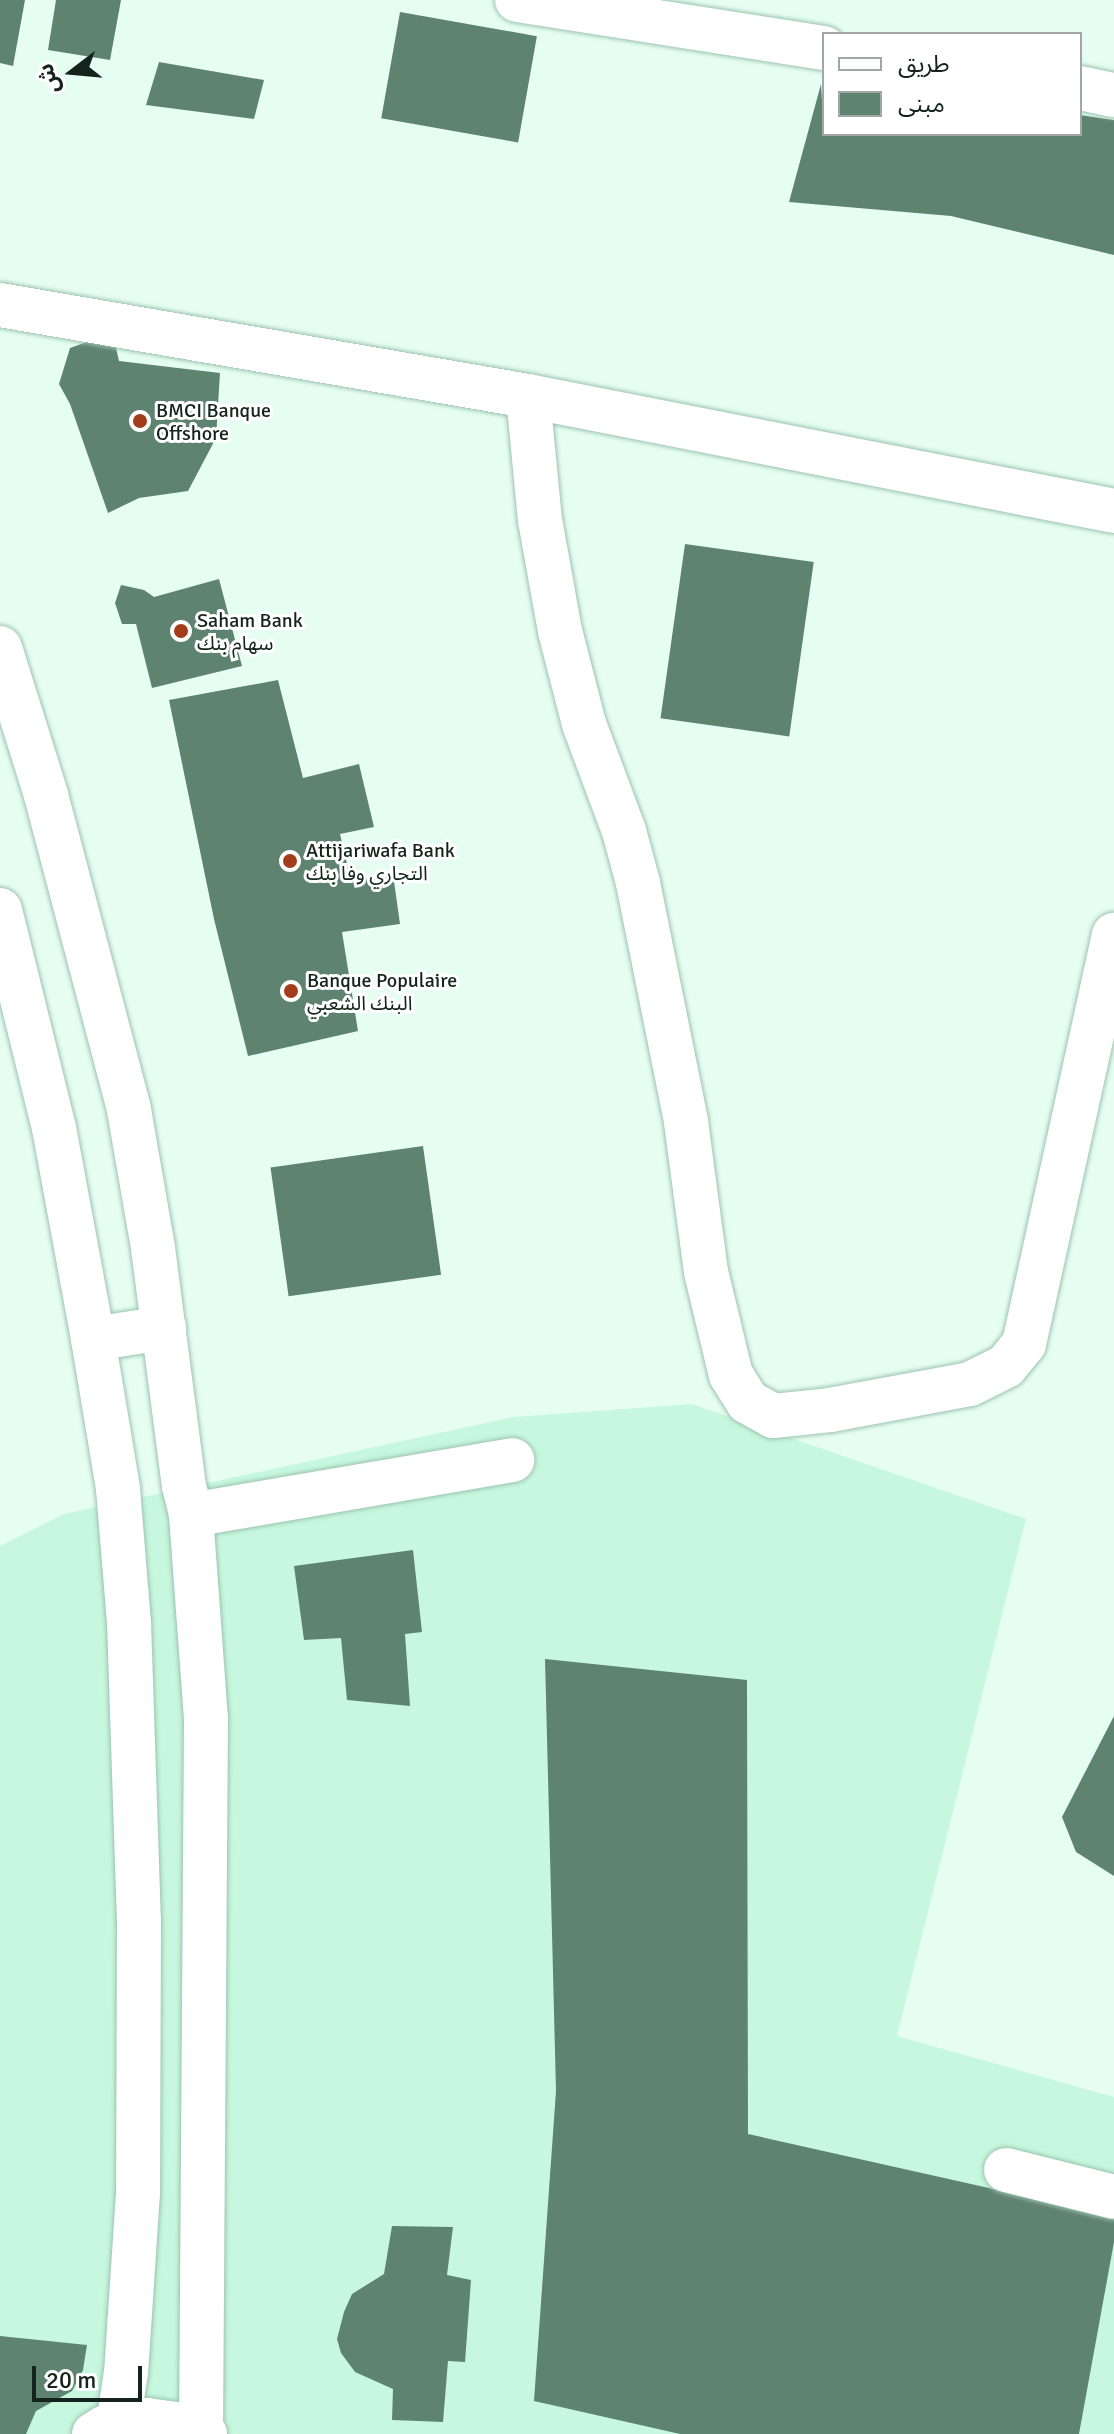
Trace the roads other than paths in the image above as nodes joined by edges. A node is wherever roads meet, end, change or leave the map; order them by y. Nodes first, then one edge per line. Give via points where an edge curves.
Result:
1 (517, 0) edge
2 (822, 48) edge
3 (1082, 88) edge
4 (1114, 95) edge
5 (0, 305) edge
6 (528, 396) junction
7 (1114, 511) edge
8 (0, 648) edge
9 (0, 910) edge
10 (1114, 935) edge
11 (164, 1328) junction
12 (93, 1339) junction
13 (512, 1460) dead end
14 (191, 1515) junction
15 (1006, 2170) dead end
16 (1114, 2197) edge
17 (106, 2430) edge
18 (203, 2433) edge

1 - 2 street
3 - 4 street
5 - 6 street
6 - 7 street
6 - 10 street via 540,520 560,631 584,724 638,883 686,1122 706,1272 731,1375 748,1402 773,1416 970,1384 1006,1366 1024,1344
8 - 11 street via 46,795 129,1110
9 - 12 street via 54,1128
11 - 12 street
11 - 14 street
12 - 17 street via 118,1489 129,1622 139,1921 138,2193 126,2372
13 - 14 street
14 - 18 street via 206,1718
15 - 16 street
17 - 18 street via 147,2420

